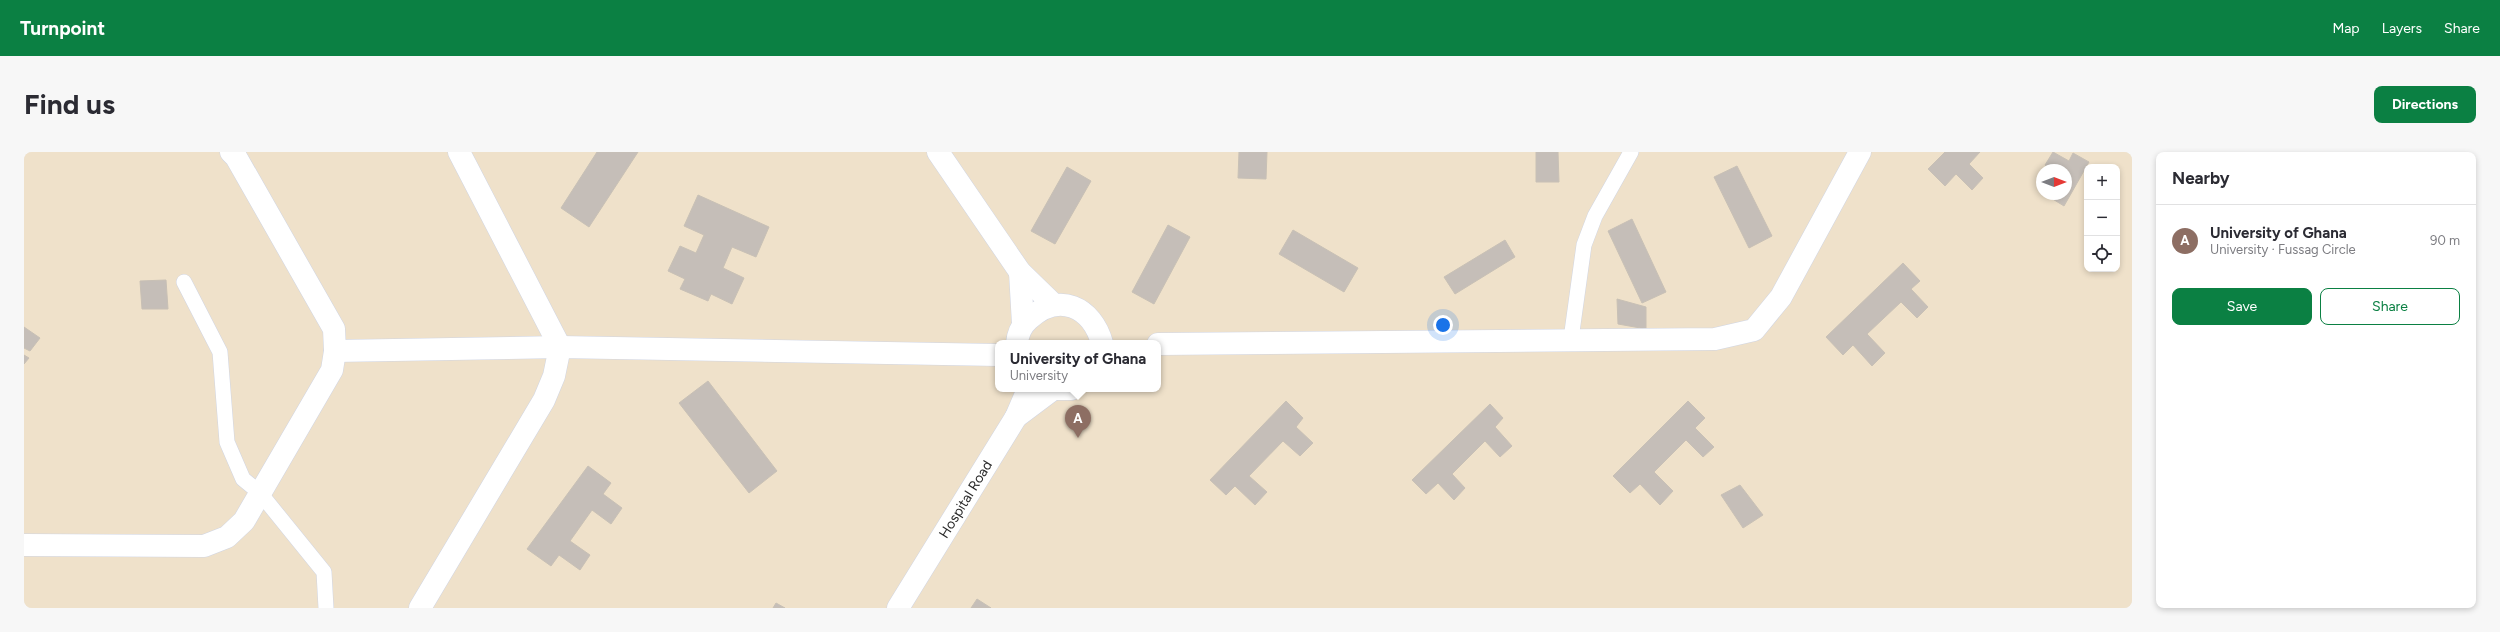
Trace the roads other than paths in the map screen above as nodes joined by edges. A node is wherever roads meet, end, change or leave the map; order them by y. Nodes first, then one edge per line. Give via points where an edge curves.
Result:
1 (231, 152) edge
2 (459, 152) edge
3 (938, 152) edge
4 (1631, 152) edge
5 (1860, 152) edge
6 (1020, 272) junction
7 (184, 282) dead end
8 (1053, 304) junction
9 (1020, 334) edge
10 (1571, 339) junction
11 (1101, 340) edge
12 (1161, 344) edge
13 (560, 347) junction
14 (335, 351) junction
15 (995, 355) edge
16 (1027, 392) edge
17 (1055, 392) edge
18 (1016, 417) junction
19 (260, 493) junction
20 (24, 545) edge
21 (326, 608) edge
22 (420, 608) edge
23 (898, 608) edge

1 - 14 street via 334,329
2 - 13 street
3 - 6 street
4 - 10 lane via 1595,216 1584,245
5 - 10 street via 1781,297 1754,330 1715,339
6 - 8 street
6 - 9 street
7 - 19 lane via 220,352 227,442 243,479
8 - 9 street via 1036,313
8 - 11 street via 1078,309 1090,317
10 - 12 street
13 - 14 street
13 - 15 street
13 - 22 street via 554,376 544,400
14 - 19 street via 332,370
16 - 18 street, Hospital Road
17 - 18 street
18 - 23 street, Hospital Road
19 - 20 street via 244,521 227,537 204,546
19 - 21 lane via 324,572

